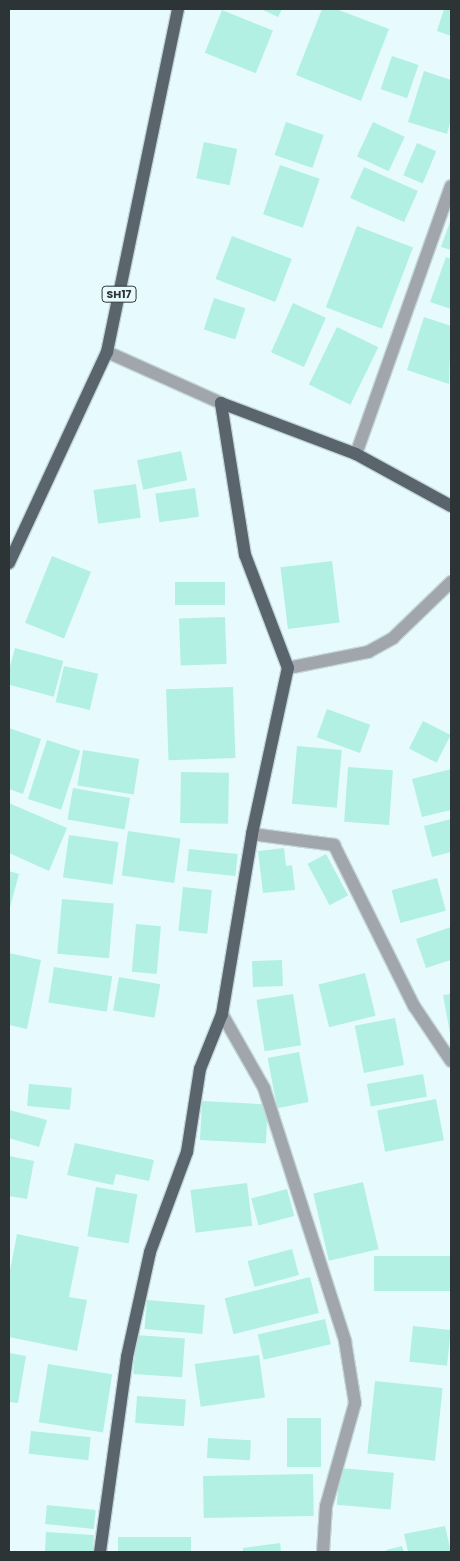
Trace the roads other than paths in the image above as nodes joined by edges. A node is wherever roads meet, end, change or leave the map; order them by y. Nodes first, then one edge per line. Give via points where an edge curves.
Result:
1 (178, 9) edge
2 (451, 186) edge
3 (107, 352) junction
4 (221, 403) junction
5 (356, 454) junction
6 (451, 506) edge
7 (9, 563) edge
8 (451, 582) edge
9 (288, 668) junction
10 (252, 834) junction
11 (222, 1014) junction
12 (451, 1061) edge
13 (100, 1552) edge
14 (323, 1552) edge

1 - 3 main road, SH17
2 - 5 street
3 - 4 street
3 - 7 main road, SH17
4 - 5 main road
4 - 9 main road via 245,555
5 - 6 main road
8 - 9 street via 393,638 368,652
9 - 10 main road
10 - 11 main road
10 - 12 street via 334,845 414,1006
11 - 13 main road via 200,1069 187,1152 150,1252 127,1358
11 - 14 street via 264,1088 344,1342 355,1403 326,1506

